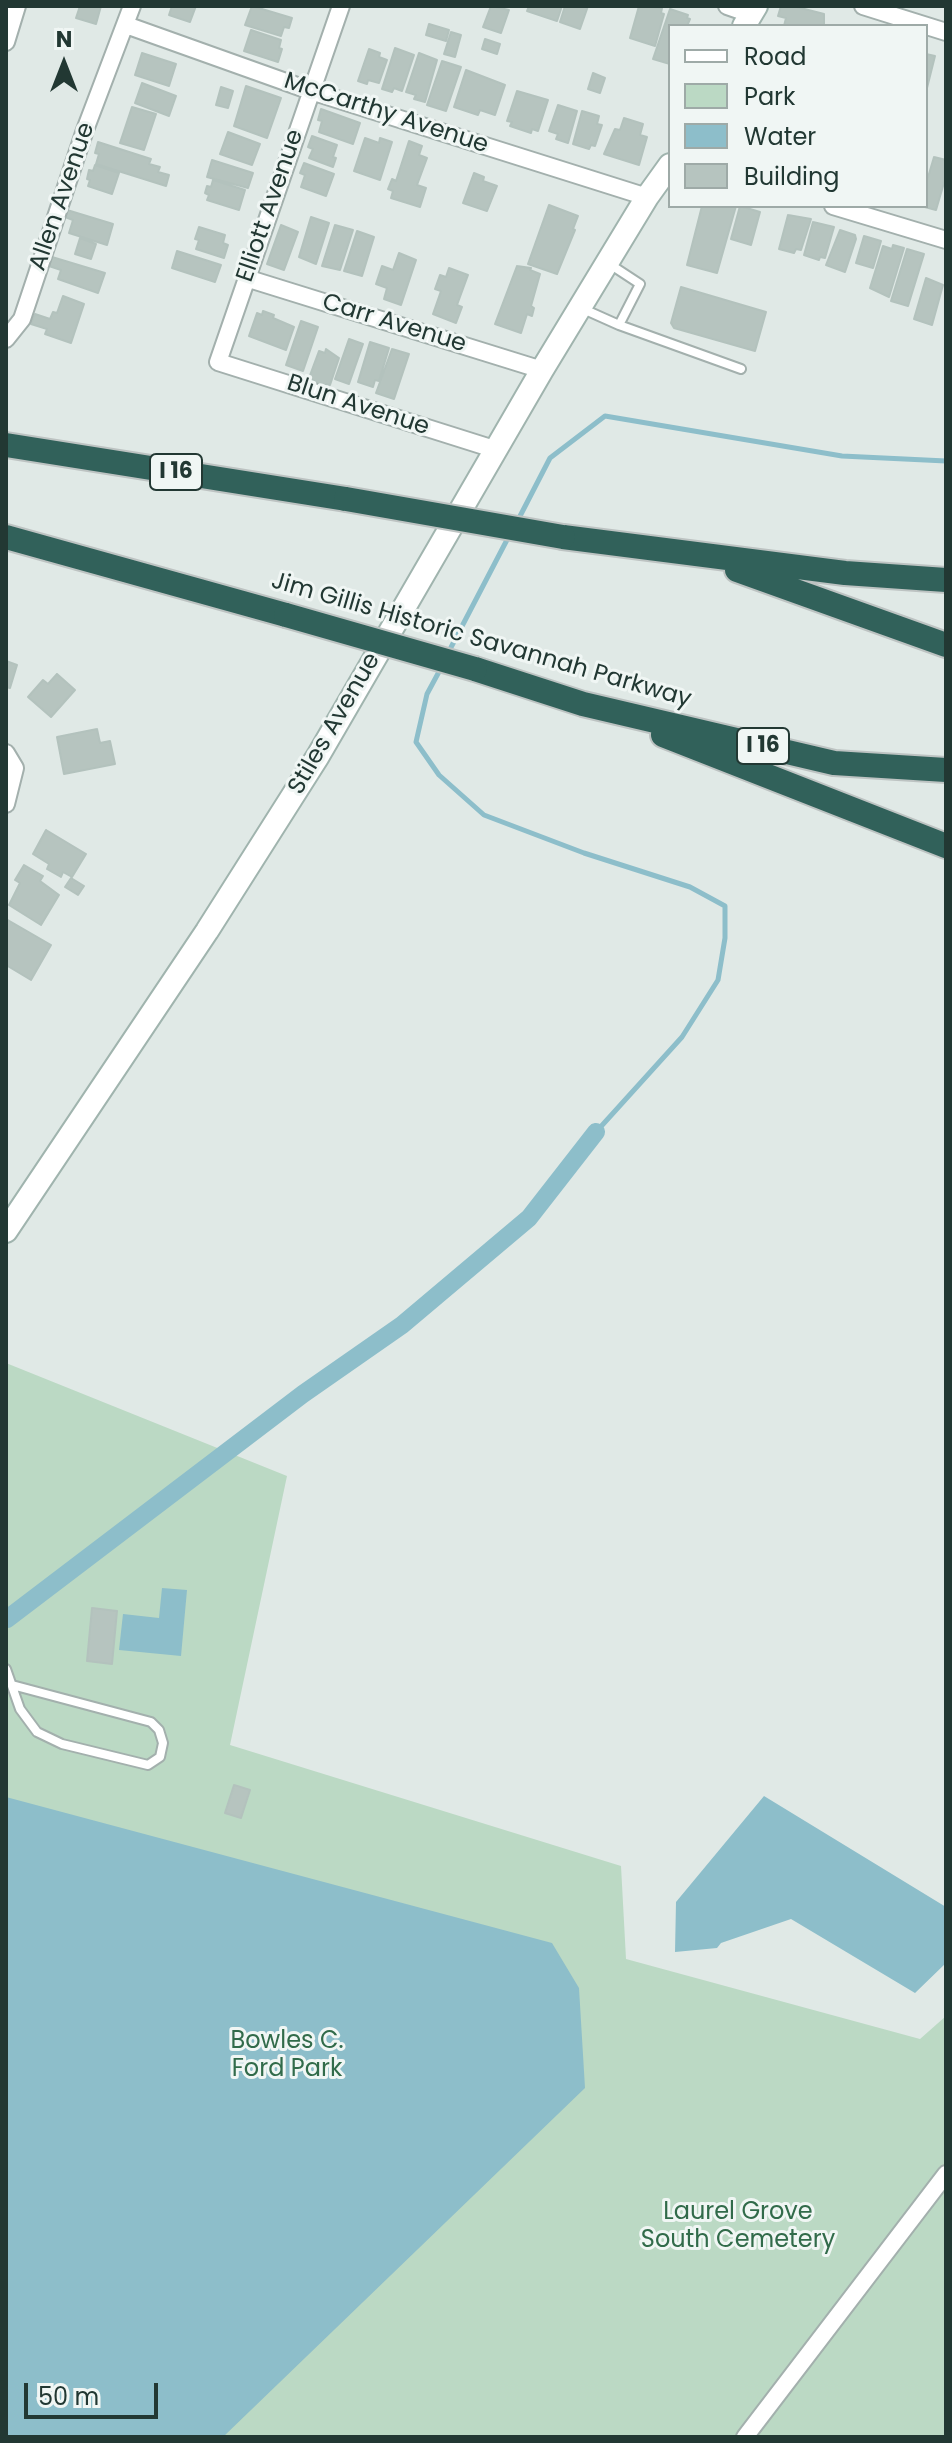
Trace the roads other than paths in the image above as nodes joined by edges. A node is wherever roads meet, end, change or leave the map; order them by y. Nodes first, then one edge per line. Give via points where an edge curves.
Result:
1 (17, 6) edge
2 (132, 6) edge
3 (341, 6) edge
4 (727, 6) edge
5 (863, 6) edge
6 (750, 15) edge
7 (920, 24) edge
8 (126, 25) junction
9 (6, 42) edge
10 (311, 91) junction
11 (668, 168) edge
12 (647, 197) junction
13 (840, 208) edge
14 (946, 240) edge
15 (607, 263) junction
16 (246, 278) junction
17 (580, 308) junction
18 (619, 325) junction
19 (6, 339) edge
20 (218, 362) joint
21 (741, 369) dead end
22 (542, 370) junction
23 (6, 445) edge
24 (497, 450) junction
25 (6, 537) edge
26 (693, 555) junction
27 (946, 580) edge
28 (946, 645) edge
29 (583, 704) junction
30 (6, 753) edge
31 (946, 770) edge
32 (6, 804) edge
33 (946, 846) edge
34 (6, 1231) edge
35 (6, 1669) edge
36 (12, 1685) junction
37 (946, 2174) edge
38 (745, 2437) edge

1 - 9 street
2 - 8 street, Allen Avenue
3 - 10 street, Elliott Avenue
4 - 6 street
5 - 7 street
8 - 10 street, McCarthy Avenue
8 - 19 street, Allen Avenue via 22,319
10 - 12 street, McCarthy Avenue
10 - 16 street, Elliott Avenue
11 - 12 street, Stiles Avenue
12 - 15 street, Stiles Avenue
13 - 14 street
15 - 17 street, Stiles Avenue
15 - 18 lane via 640,284
16 - 20 street, Elliott Avenue
16 - 22 street, Carr Avenue
17 - 18 lane
17 - 22 street, Stiles Avenue
18 - 21 lane
20 - 24 street, Blun Avenue
22 - 24 street, Stiles Avenue
23 - 26 highway, I 16, bridge
24 - 34 street, Stiles Avenue via 310,770
25 - 29 highway, Jim Gillis Historic Savannah Parkway / I 16, bridge
26 - 27 highway, I 16
26 - 28 highway
29 - 31 highway, Jim Gillis Historic Savannah Parkway / I 16 via 834,763
29 - 33 highway
30 - 32 street via 15,768
35 - 36 lane
36 - 36 lane via 20,1709 37,1732 62,1744 148,1765 160,1757 163,1743 151,1722
37 - 38 street

